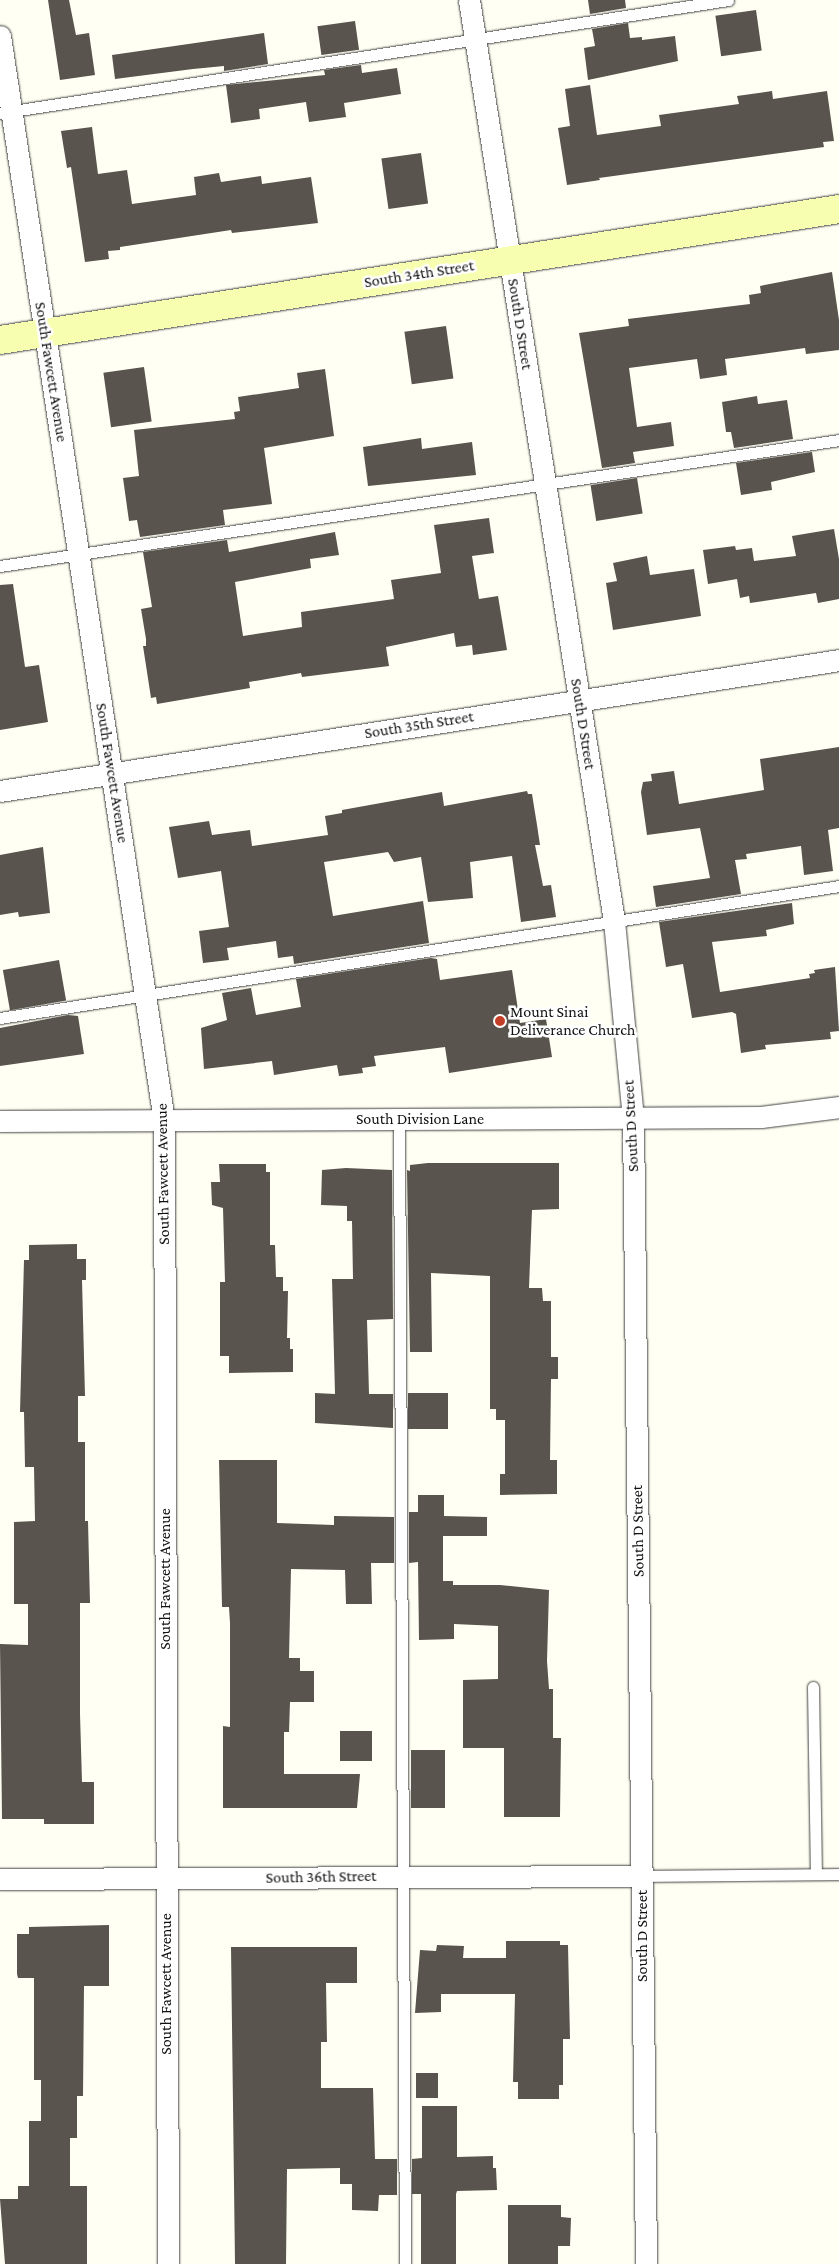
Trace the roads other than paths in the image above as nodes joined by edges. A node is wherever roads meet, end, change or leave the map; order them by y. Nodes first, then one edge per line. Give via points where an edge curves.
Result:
1 (470, 0) edge
2 (728, 0) edge
3 (0, 36) edge
4 (475, 38) junction
5 (6, 112) edge
6 (839, 209) edge
7 (510, 260) junction
8 (45, 333) junction
9 (0, 340) edge
10 (839, 440) edge
11 (545, 483) junction
12 (79, 554) junction
13 (0, 566) edge
14 (839, 660) edge
15 (579, 699) junction
16 (112, 773) junction
17 (0, 791) edge
18 (839, 886) edge
19 (614, 921) junction
20 (145, 995) junction
21 (0, 1018) edge
22 (839, 1107) edge
23 (633, 1117) junction
24 (399, 1119) junction
25 (164, 1120) junction
26 (0, 1121) edge
27 (813, 1687) dead end
28 (816, 1873) junction
29 (839, 1874) edge
30 (642, 1876) junction
31 (403, 1877) junction
32 (0, 1879) edge
33 (166, 1879) junction
34 (168, 2264) edge
35 (405, 2264) edge
36 (646, 2264) edge

1 - 4 street, South D Street
2 - 4 lane
3 - 5 street, South Fawcett Avenue
4 - 5 lane
4 - 7 street, South D Street
5 - 8 street, South Fawcett Avenue
6 - 7 street, South 34th Street
7 - 8 street, South 34th Street
7 - 11 street, South D Street
8 - 9 street, South 34th Street
8 - 12 street, South Fawcett Avenue
10 - 11 lane
11 - 12 lane
11 - 15 street, South D Street
12 - 13 lane
12 - 16 street, South Fawcett Avenue
14 - 15 street, South 35th Street
15 - 16 street, South 35th Street
15 - 19 street, South D Street
16 - 17 street, South 35th Street
16 - 20 street, South Fawcett Avenue
18 - 19 lane
19 - 20 lane
19 - 23 street, South D Street
20 - 21 lane
20 - 25 street, South Fawcett Avenue
22 - 23 street, South Division Lane via 761,1118
23 - 24 street, South Division Lane
23 - 30 street, South D Street
24 - 25 street, South Division Lane
24 - 31 lane
25 - 26 street, South Division Lane
25 - 33 street, South Fawcett Avenue
27 - 28 lane
28 - 29 lane
28 - 30 lane
30 - 31 street, South 36th Street
30 - 36 street, South D Street
31 - 33 street, South 36th Street
31 - 35 lane
32 - 33 street, South 36th Street
33 - 34 street, South Fawcett Avenue

